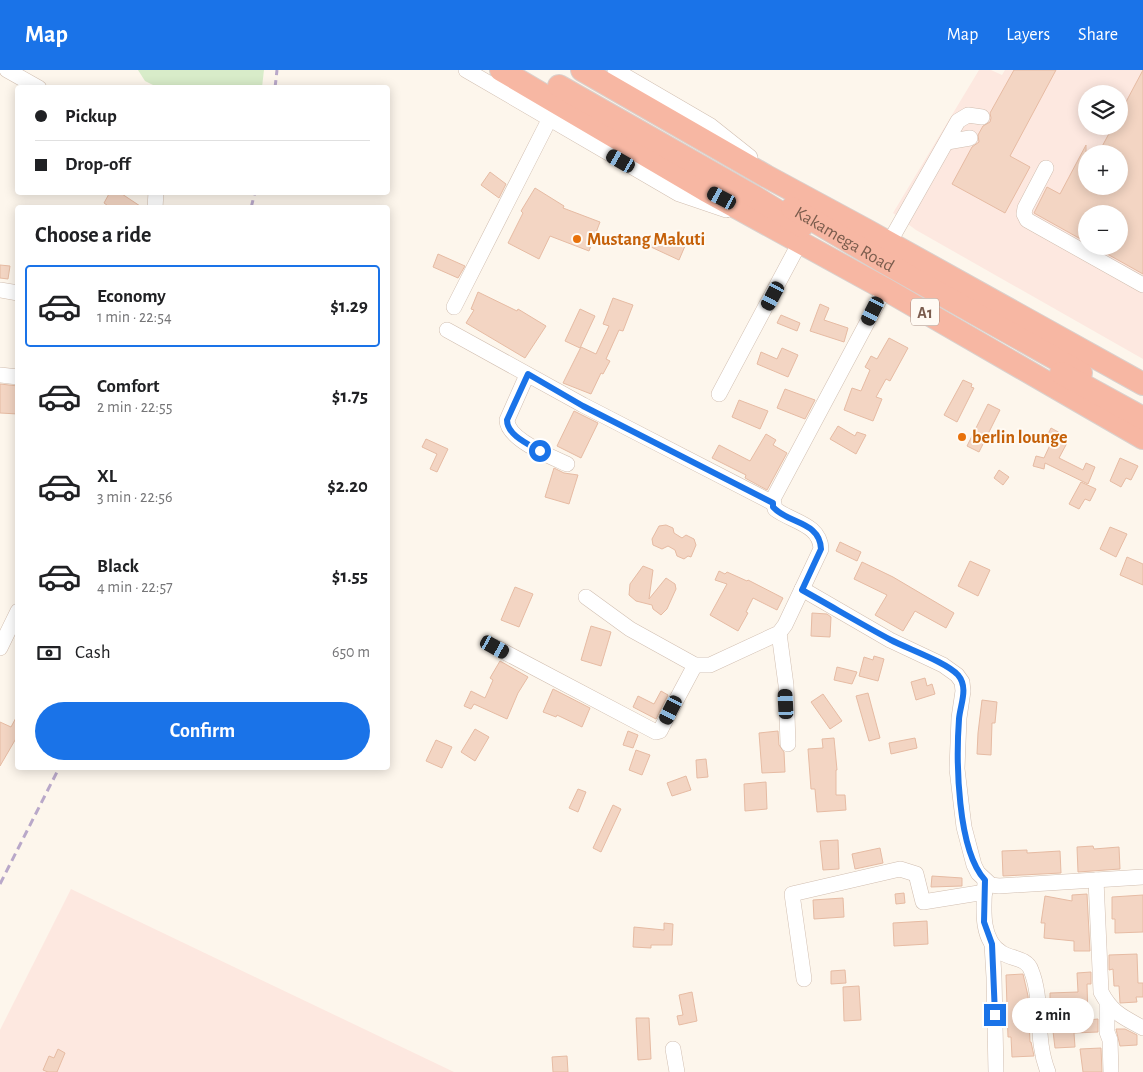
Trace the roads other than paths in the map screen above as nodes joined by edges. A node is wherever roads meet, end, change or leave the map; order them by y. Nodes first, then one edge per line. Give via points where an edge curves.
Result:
1 (7, 70) edge
2 (466, 70) edge
3 (501, 70) edge
4 (532, 70) edge
5 (547, 70) edge
6 (582, 70) edge
7 (615, 70) edge
8 (34, 85) edge
9 (982, 116) dead end
10 (549, 120) junction
11 (970, 138) dead end
12 (947, 142) junction
13 (1046, 168) dead end
14 (790, 188) junction
15 (770, 224) junction
16 (800, 242) junction
17 (889, 243) junction
18 (1143, 285) edge
19 (885, 289) junction
20 (0, 290) edge
21 (15, 292) edge
22 (454, 307) dead end
23 (447, 330) dead end
24 (528, 374) junction
25 (0, 375) edge
26 (15, 377) edge
27 (1143, 384) edge
28 (719, 394) dead end
29 (1143, 408) edge
30 (1143, 418) edge
31 (1143, 438) edge
32 (567, 464) dead end
33 (773, 503) junction
34 (802, 590) junction
35 (586, 597) dead end
36 (15, 615) edge
37 (4, 628) edge
38 (780, 633) junction
39 (495, 647) dead end
40 (0, 648) edge
41 (694, 664) junction
42 (788, 744) dead end
43 (1143, 877) edge
44 (1096, 880) junction
45 (985, 886) junction
46 (992, 944) junction
47 (804, 980) dead end
48 (1108, 1005) junction
49 (1143, 1028) edge
50 (673, 1049) dead end
51 (676, 1072) edge
52 (996, 1072) edge
53 (1048, 1072) edge
54 (1111, 1072) edge

1 - 8 street
2 - 10 street
3 - 15 highway, A1
4 - 30 highway, Kakamega Road / A1 via 753,196 893,281
5 - 29 highway, Kakamega Road / A1
6 - 14 highway, A1
7 - 14 street via 711,126
9 - 12 street via 968,115 958,121
10 - 15 street via 679,194
10 - 22 street
11 - 12 street
12 - 17 street
13 - 18 street via 1025,208 1027,220
14 - 17 highway, A1
15 - 16 highway, A1
16 - 19 highway, A1
16 - 28 street
17 - 27 highway, A1
19 - 31 highway, A1
19 - 33 street
20 - 21 street
23 - 24 street
24 - 32 street via 507,426 530,446
24 - 33 street via 583,406
25 - 26 street
33 - 34 street via 778,512 813,530 821,542 821,549
34 - 38 street
34 - 45 street via 890,640 943,665 962,682 957,769 964,827 974,865
35 - 41 street via 630,629
36 - 37 street
37 - 40 street
38 - 41 street via 710,665
38 - 42 street
39 - 41 street via 656,732 660,731
43 - 44 street
44 - 45 street
44 - 48 street via 1101,992
45 - 46 street via 984,922
45 - 47 street via 923,902 916,874 900,870 792,894
46 - 52 street
46 - 53 street via 1002,953 1031,967 1036,987 1042,1057
48 - 49 street via 1117,1014
48 - 54 street
50 - 51 street

